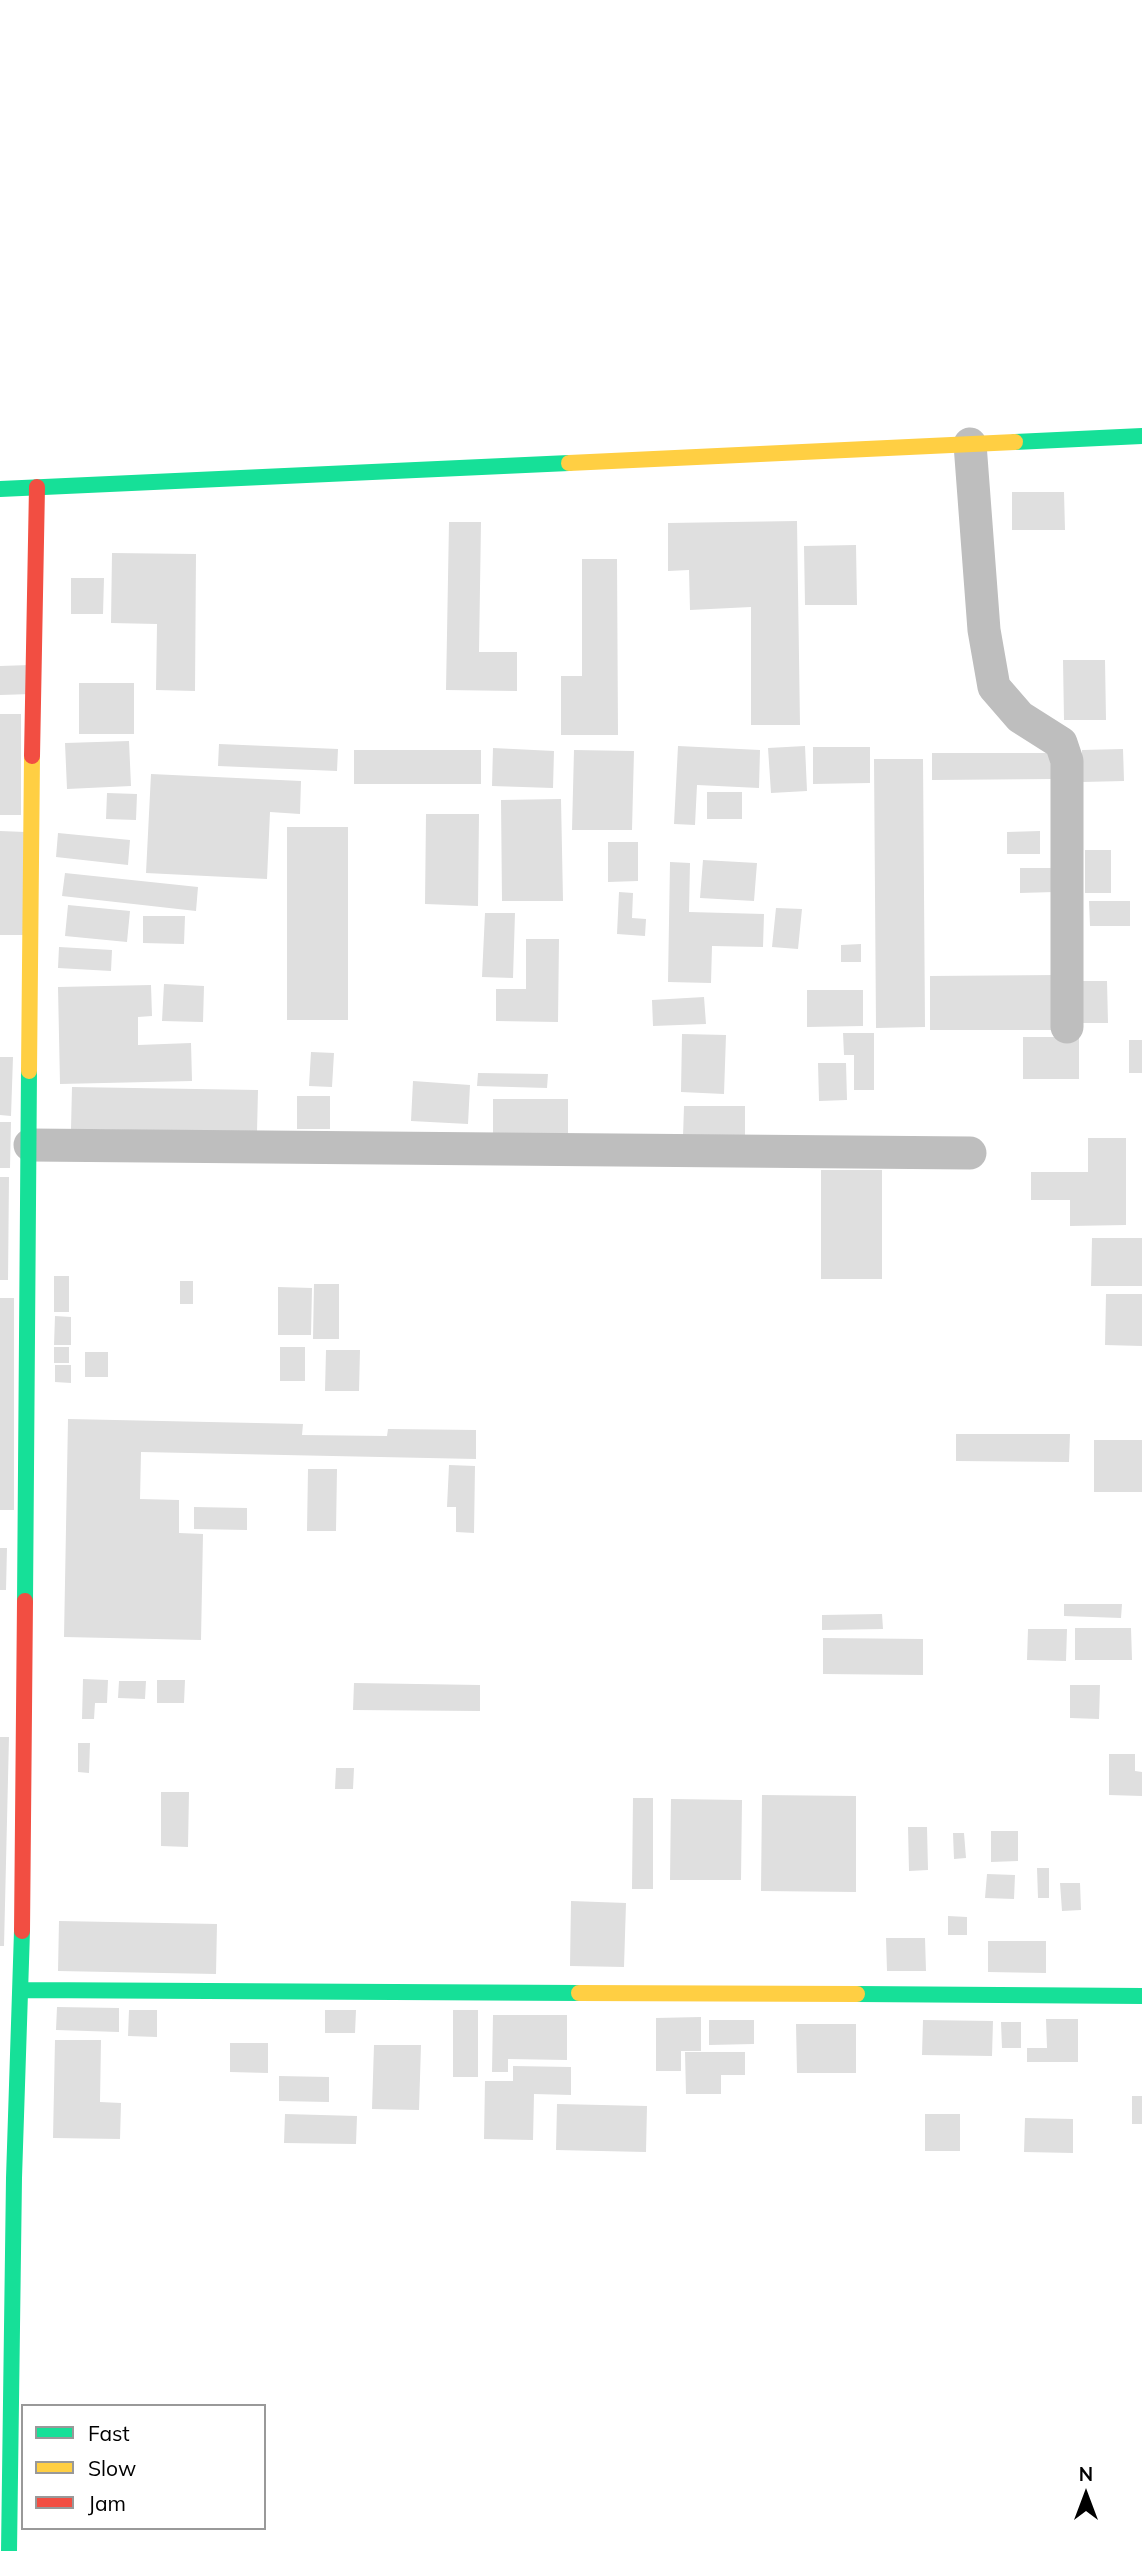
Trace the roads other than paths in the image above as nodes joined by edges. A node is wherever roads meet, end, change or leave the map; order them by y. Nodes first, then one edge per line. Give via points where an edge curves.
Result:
1 (1142, 436) edge
2 (970, 444) junction
3 (37, 487) junction
4 (0, 489) edge
5 (1067, 1027) dead end
6 (30, 1145) junction
7 (970, 1153) dead end
8 (22, 1990) junction
9 (1142, 1996) edge
10 (9, 2551) edge

1 - 2 street
2 - 3 street
2 - 5 street via 984,630 994,687 1020,717 1061,743 1067,761
3 - 4 street
3 - 6 street
6 - 7 street
6 - 8 street
8 - 9 street
8 - 10 street via 14,2178

